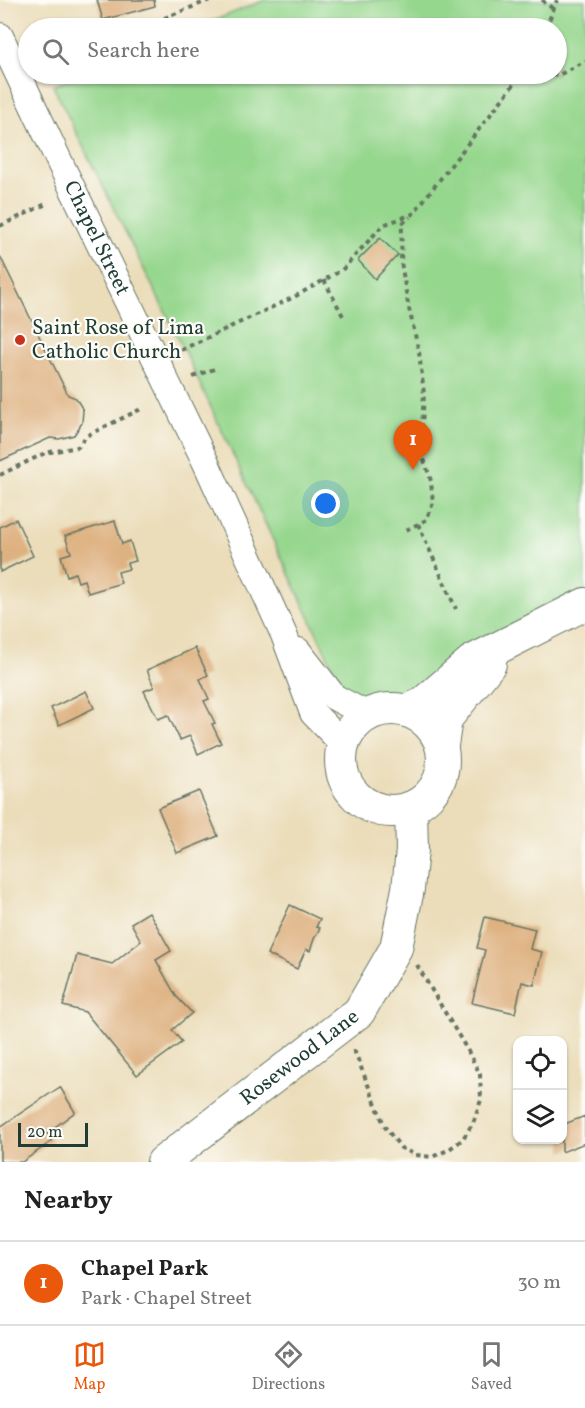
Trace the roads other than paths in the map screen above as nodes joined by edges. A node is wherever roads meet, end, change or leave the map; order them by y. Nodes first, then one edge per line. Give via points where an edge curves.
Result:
1 (0, 36) edge
2 (18, 74) edge
3 (23, 84) edge
4 (585, 603) edge
5 (285, 634) junction
6 (506, 644) junction
7 (406, 711) junction
8 (368, 715) junction
9 (342, 743) junction
10 (442, 745) junction
11 (397, 810) junction
12 (163, 1162) edge

1 - 2 street, Chapel Street
3 - 5 street, Chapel Street
4 - 6 street
5 - 8 street, Chapel Street via 334,697
5 - 9 street, Chapel Street via 313,713
6 - 7 street via 472,661 422,705
6 - 10 street via 446,720
7 - 8 street via 398,708
7 - 10 street via 430,724
8 - 9 street
9 - 11 street via 340,765 355,797 370,807
10 - 11 street via 444,763 440,780 420,805
11 - 12 street, Rosewood Lane via 412,850 408,890 396,948 359,1012

